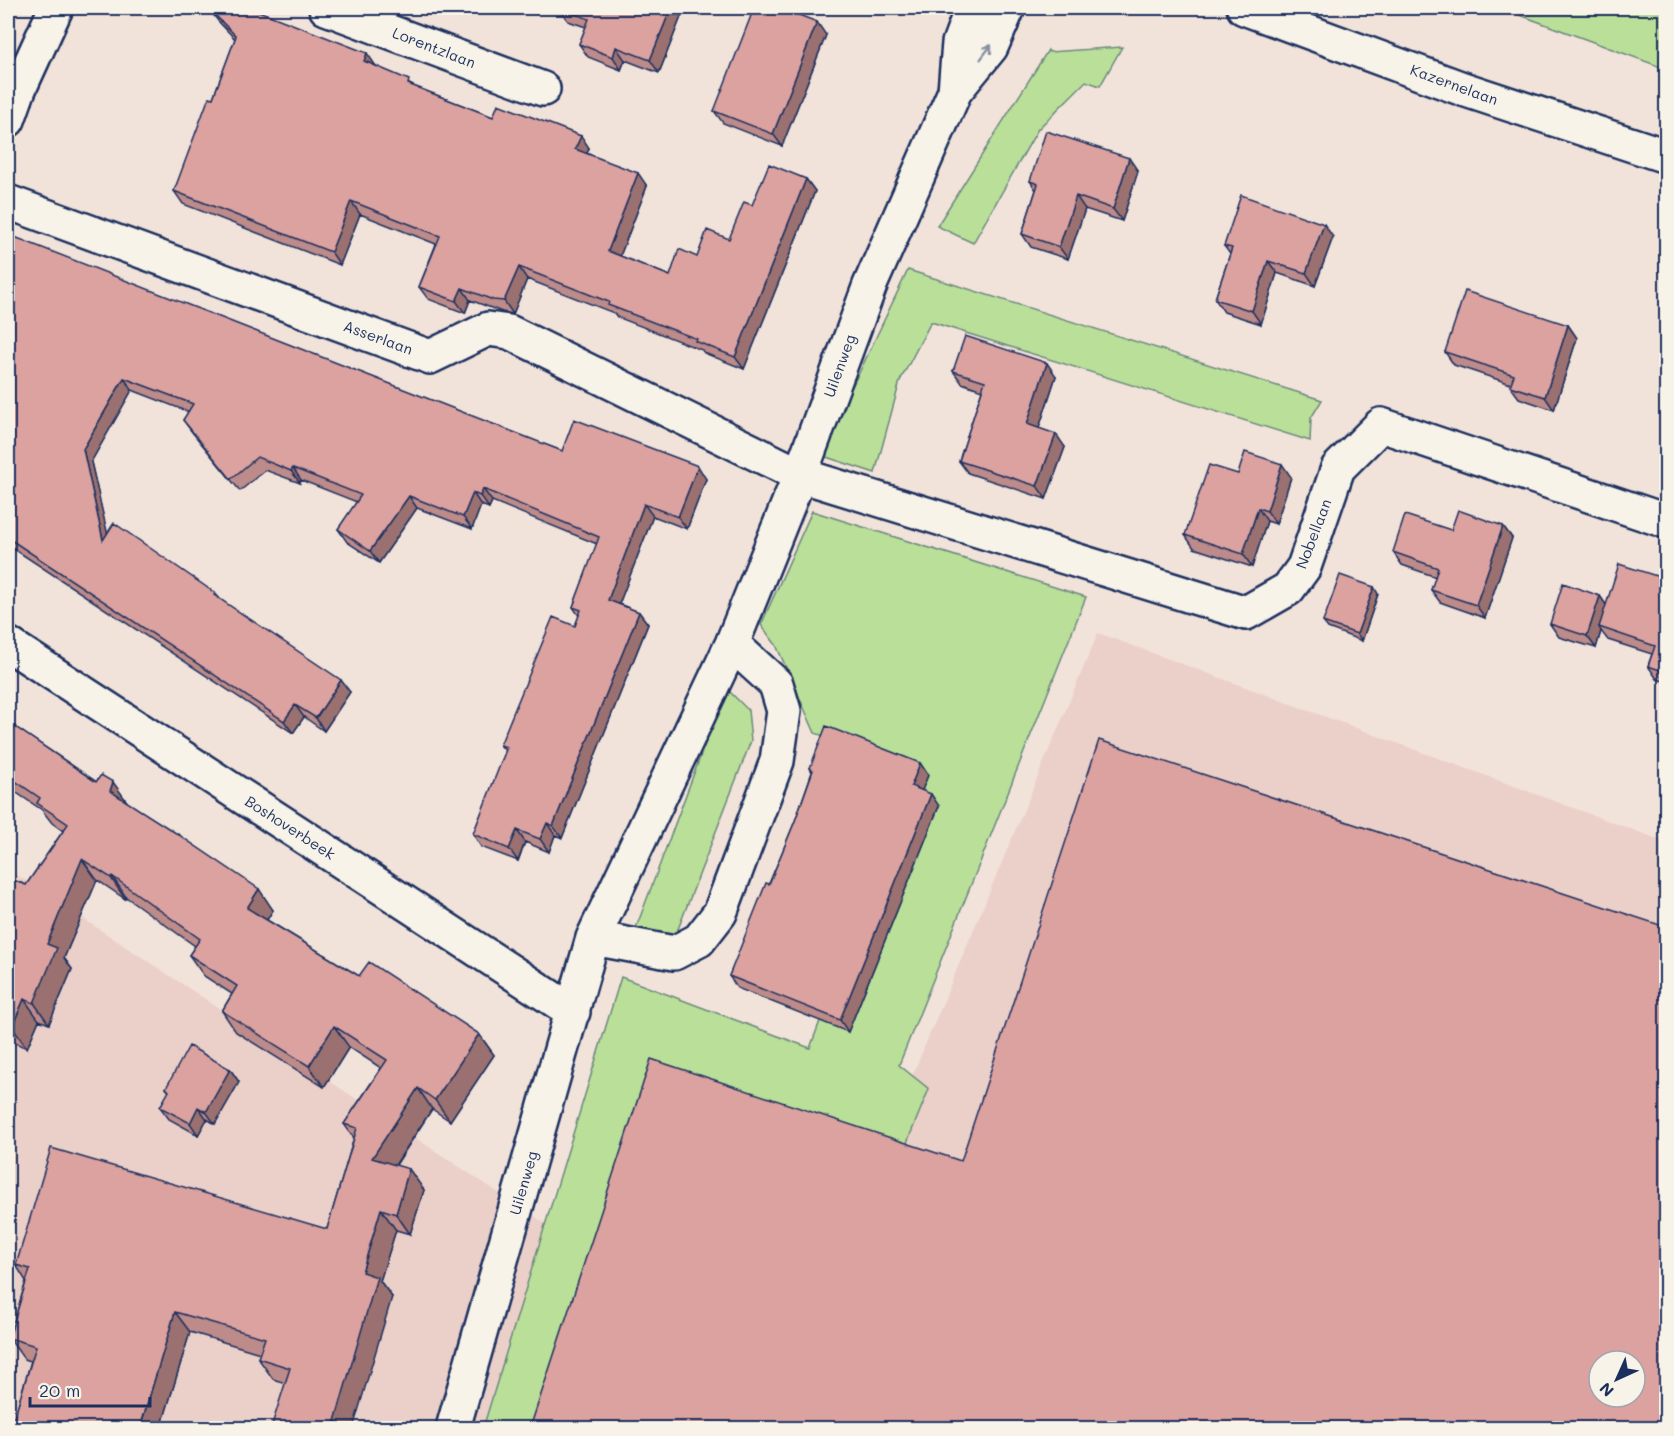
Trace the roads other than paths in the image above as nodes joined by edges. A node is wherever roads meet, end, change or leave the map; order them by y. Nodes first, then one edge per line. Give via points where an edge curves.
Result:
1 (56, 8) edge
2 (326, 8) edge
3 (972, 8) edge
4 (1008, 8) edge
5 (1244, 8) edge
6 (13, 86) edge
7 (543, 89) dead end
8 (955, 91) junction
9 (8, 120) edge
10 (1666, 156) edge
11 (8, 202) edge
12 (800, 475) junction
13 (1666, 521) edge
14 (8, 644) edge
15 (732, 644) junction
16 (593, 938) junction
17 (573, 1012) junction
18 (453, 1428) edge

1 - 6 street
2 - 7 street, Lorentzlaan
3 - 8 street, Uilenweg via 959,43
8 -> 4 street, Uilenweg via 991,47
5 - 10 street, Kazernelaan via 1462,89
6 - 9 street
8 - 12 street, Uilenweg via 870,285
11 - 12 street, Asserlaan via 430,357 488,329 509,332
12 - 13 street, Nobellaan via 1246,613 1288,589 1304,567 1338,468 1381,425
12 - 15 street, Uilenweg
14 - 17 street, Boshoverbeek
15 - 16 street, Uilenweg
15 - 16 street via 776,684 784,711 777,761 720,913 699,940 674,952
16 - 17 street, Uilenweg
17 - 18 street, Uilenweg

